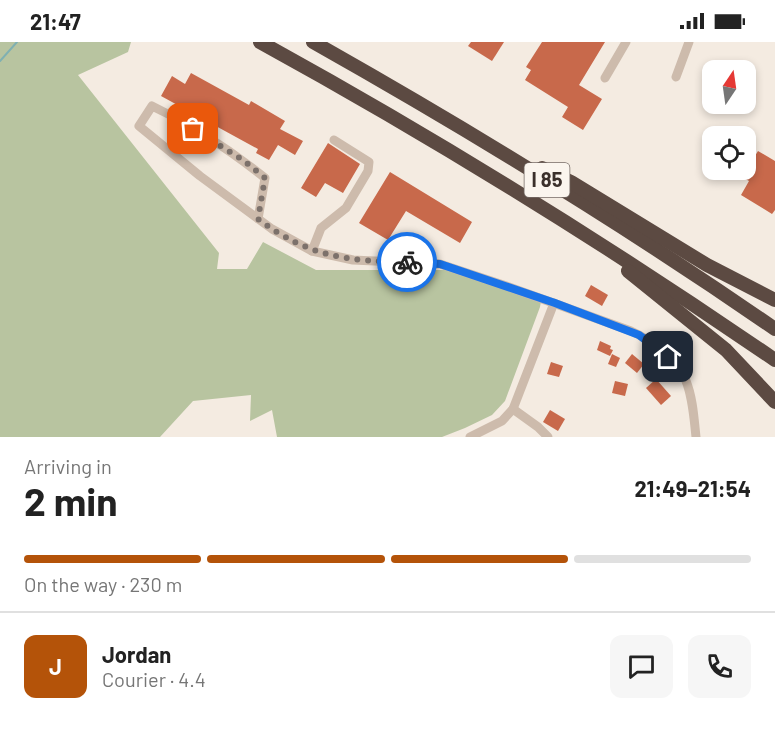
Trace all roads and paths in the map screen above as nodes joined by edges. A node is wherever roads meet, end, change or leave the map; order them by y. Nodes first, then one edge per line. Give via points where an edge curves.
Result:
1 (260, 42) edge
2 (313, 42) edge
3 (626, 42) edge
4 (689, 42) edge
5 (676, 77) dead end
6 (605, 78) dead end
7 (475, 135) junction
8 (334, 140) dead end
9 (258, 219) junction
10 (585, 234) junction
11 (312, 251) junction
12 (775, 300) edge
13 (555, 303) junction
14 (775, 329) edge
15 (775, 360) edge
16 (775, 402) edge
17 (513, 409) junction
18 (482, 434) edge
19 (470, 437) edge
20 (548, 437) edge
21 (696, 437) edge

1 - 10 highway, I 85 via 395,118
2 - 7 highway, I 85
3 - 6 street
4 - 5 street
7 - 12 highway via 572,182 707,265
7 - 14 highway, I 85 via 677,262
8 - 11 street via 369,162 368,171 346,208 321,228
9 - 9 street via 139,126 152,106 196,130 265,178
9 - 11 street
10 - 15 highway, I 85
10 - 16 highway via 726,350
11 - 13 street via 353,260 440,264
13 - 17 street
13 - 21 street via 639,335 668,357 687,382
17 - 18 street
17 - 20 street
18 - 19 street

